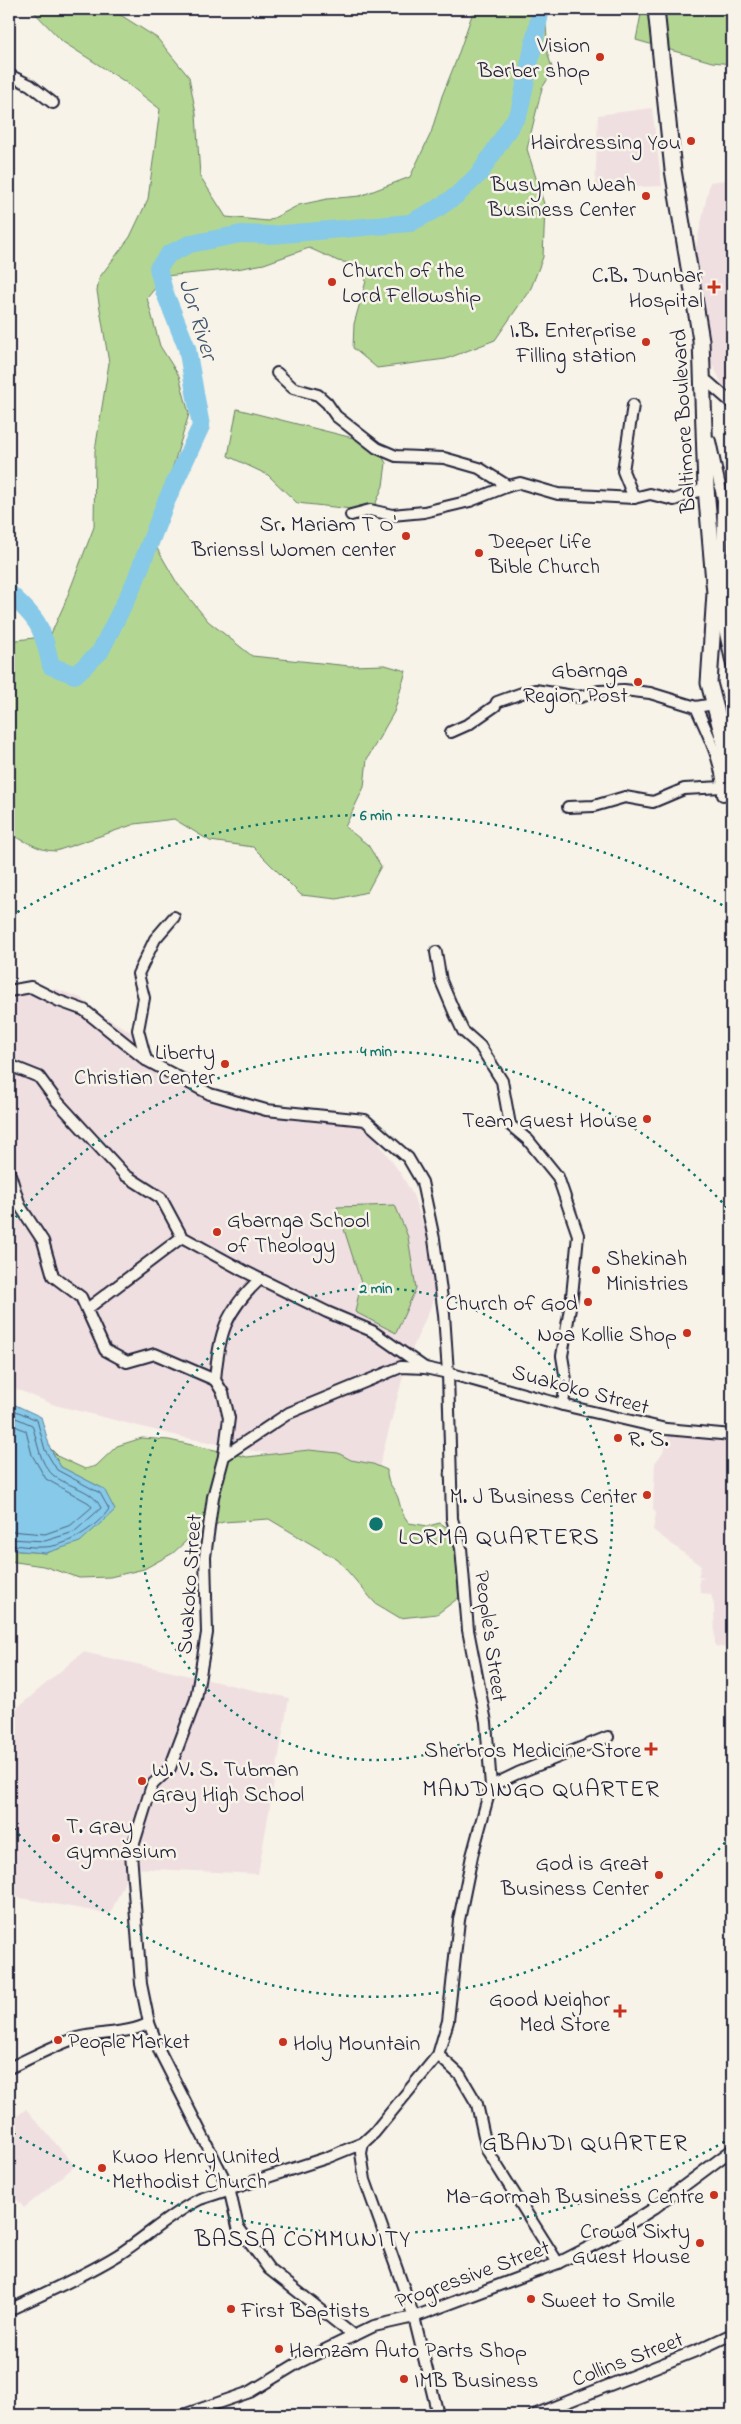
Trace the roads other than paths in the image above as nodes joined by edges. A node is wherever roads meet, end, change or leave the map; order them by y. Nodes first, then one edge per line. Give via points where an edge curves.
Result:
1 (656, 9) edge
2 (9, 75) edge
3 (53, 103) dead end
4 (701, 340) junction
5 (277, 373) dead end
6 (708, 382) junction
7 (732, 403) edge
8 (632, 405) dead end
9 (508, 486) junction
10 (706, 488) junction
11 (634, 498) junction
12 (351, 515) dead end
13 (728, 596) edge
14 (732, 665) edge
15 (714, 704) junction
16 (696, 707) junction
17 (451, 732) dead end
18 (732, 770) edge
19 (568, 807) dead end
20 (174, 918) dead end
21 (436, 952) dead end
22 (9, 991) edge
23 (146, 1060) junction
24 (9, 1064) edge
25 (9, 1171) edge
26 (182, 1237) junction
27 (260, 1279) junction
28 (86, 1309) junction
29 (426, 1368) junction
30 (448, 1373) junction
31 (216, 1380) junction
32 (563, 1405) junction
33 (732, 1435) edge
34 (224, 1456) junction
35 (608, 1737) dead end
36 (491, 1786) junction
37 (149, 2023) junction
38 (438, 2055) junction
39 (9, 2068) edge
40 (363, 2143) junction
41 (732, 2150) edge
42 (229, 2188) junction
43 (558, 2263) junction
44 (9, 2310) edge
45 (414, 2317) junction
46 (732, 2334) edge
47 (354, 2336) junction
48 (183, 2415) edge
49 (438, 2415) edge
50 (534, 2415) edge

1 - 4 highway, Baltimore Boulevard via 673,170
2 - 3 street via 30,85
4 - 6 street
4 - 10 highway, Baltimore Boulevard
5 - 9 street via 293,388 318,395 336,416 377,448 396,456 444,458 479,468
6 - 7 street
6 - 13 street via 706,412 723,500
8 - 11 street via 623,472
9 - 11 street via 520,483 558,494
9 - 12 street via 470,501 424,512 392,515 370,510
10 - 11 street via 674,500 650,494
10 - 15 highway, Baltimore Boulevard via 715,593 709,683
13 - 14 street via 725,632
15 - 16 street
15 - 18 highway, Baltimore Boulevard
16 - 17 street via 650,693 624,690 599,691 580,697 535,690 497,702 469,724
16 - 19 street via 713,744 723,791 684,789 653,802 625,797 594,806
20 - 23 street via 155,939 138,974 144,998 138,1030
21 - 32 street via 441,981 463,1031 480,1046 502,1081 510,1125 528,1140 558,1177 578,1235 562,1356 566,1380
22 - 23 street, People's Street via 31,987 84,1010
23 - 30 street, People's Street via 210,1094 266,1110 365,1120 408,1158 422,1182 434,1239
24 - 26 street via 38,1077 125,1176 161,1198
25 - 28 street via 20,1206 43,1241 53,1276 81,1297
26 - 27 street
26 - 28 street
27 - 29 street via 372,1331
27 - 31 street via 223,1326 218,1344
28 - 31 street via 105,1350 127,1362 155,1354
29 - 30 street, Suakoko Street
29 - 34 street, Suakoko Street via 401,1367 289,1413
30 - 32 street, Suakoko Street
30 - 36 street, People's Street via 452,1519 461,1548 468,1630 486,1722
31 - 34 street via 229,1418
32 - 33 street, Suakoko Street via 666,1429
34 - 37 street, Suakoko Street via 213,1497 206,1557 207,1633 196,1699 170,1768 152,1785 130,1853 141,1984
35 - 36 street
36 - 38 street, People's Street via 459,1920 448,2021
37 - 39 street via 139,2029 76,2038
37 - 42 street, Suakoko Street via 160,2052
38 - 40 street, People's Street
38 - 43 street via 460,2075 477,2104 487,2150
40 - 42 street, People's Street
40 - 45 street via 361,2153 365,2180
41 - 43 street, Progressive Street via 653,2209
42 - 44 street, People's Street via 186,2206 116,2256
42 - 47 street, Suakoko Street via 238,2227 269,2269
43 - 45 street, Progressive Street
45 - 47 street, Progressive Street via 374,2326
45 - 49 street
46 - 50 street, Collins Street
47 - 48 street, Progressive Street via 298,2363 250,2392

